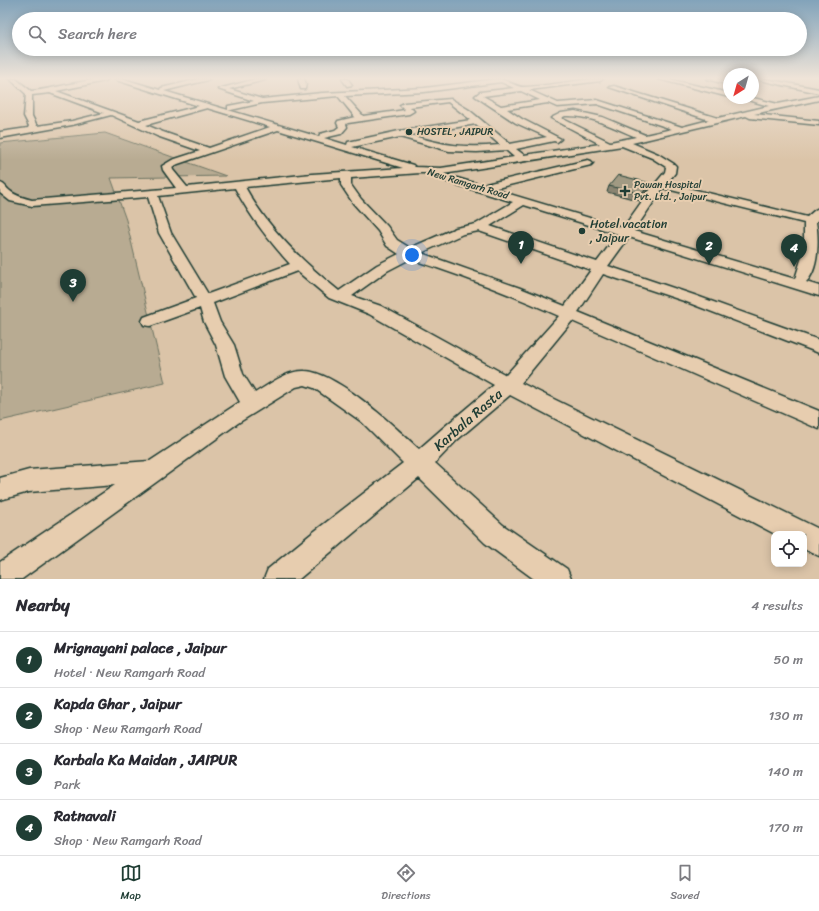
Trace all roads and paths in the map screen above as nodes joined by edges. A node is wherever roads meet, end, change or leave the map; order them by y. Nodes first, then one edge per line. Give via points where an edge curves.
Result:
1 (28, 106) edge
2 (93, 106) edge
3 (208, 106) edge
4 (215, 106) edge
5 (218, 106) edge
6 (240, 106) edge
7 (351, 106) edge
8 (398, 106) edge
9 (402, 106) edge
10 (458, 106) edge
11 (496, 106) edge
12 (514, 106) edge
13 (611, 106) edge
14 (671, 106) edge
15 (778, 106) edge
16 (231, 108) junction
17 (500, 108) junction
18 (112, 113) junction
19 (731, 117) junction
20 (362, 119) junction
21 (717, 120) junction
22 (413, 121) dead end
23 (476, 122) junction
24 (819, 123) edge
25 (139, 124) junction
26 (279, 128) junction
27 (681, 128) junction
28 (31, 131) junction
29 (399, 134) junction
30 (0, 136) edge
31 (323, 136) junction
32 (554, 138) junction
33 (644, 138) junction
34 (623, 143) junction
35 (351, 144) junction
36 (609, 145) junction
37 (506, 147) junction
38 (576, 150) junction
39 (209, 151) junction
40 (521, 158) junction
41 (588, 163) dead end
42 (420, 170) junction
43 (442, 171) junction
44 (346, 175) junction
45 (238, 184) junction
46 (660, 184) junction
47 (0, 186) edge
48 (490, 186) junction
49 (184, 191) junction
50 (152, 194) junction
51 (523, 201) junction
52 (814, 216) edge
53 (480, 227) junction
54 (628, 230) junction
55 (409, 254) junction
56 (300, 265) junction
57 (599, 268) junction
58 (802, 278) junction
59 (819, 284) edge
60 (819, 291) edge
61 (341, 297) junction
62 (204, 301) junction
63 (568, 315) junction
64 (150, 321) dead end
65 (819, 347) edge
66 (509, 384) junction
67 (252, 404) junction
68 (819, 420) edge
69 (420, 463) junction
70 (153, 471) junction
71 (0, 489) edge
72 (795, 531) edge
73 (807, 537) edge
74 (819, 543) edge
75 (0, 578) edge
76 (278, 579) edge
77 (557, 579) edge

1 - 28 street via 28,116 33,126
2 - 18 street
3 - 25 street
4 - 26 street, New Ramgarh Road
5 - 16 street, New Ramgarh Road
6 - 16 street
7 - 20 street
8 - 20 street
9 - 22 street
10 - 23 street
11 - 17 street
12 - 17 street
13 - 27 street
14 - 21 street
15 - 19 street
16 - 31 street, New Ramgarh Road
17 - 32 street via 519,121
18 - 25 street
18 - 28 street
19 - 21 street
19 - 24 street via 751,116
20 - 31 street via 340,123 343,127 341,130
21 - 27 street
23 - 29 street
23 - 37 street
25 - 39 street
26 - 39 street
26 - 42 street, New Ramgarh Road
27 - 33 street
28 - 30 street
29 - 35 street
29 - 37 street via 455,149
31 - 35 street, New Ramgarh Road
32 - 37 street
32 - 38 street
33 - 34 street
33 - 36 street via 588,115 555,118
34 - 36 street
34 - 46 street, Karbala Rasta via 671,166 670,173
35 - 43 street, New Ramgarh Road
36 - 38 street
37 - 40 street
38 - 40 street
39 - 49 street via 167,166
40 - 43 street
41 - 48 street
42 - 43 street
42 - 44 street
42 - 51 street, New Ramgarh Road
43 - 48 street, New Ramgarh Road
44 - 45 street
44 - 55 street via 346,185 358,201 392,243
45 - 49 street
45 - 56 street via 246,201
46 - 52 street
46 - 54 street, Karbala Rasta
47 - 50 street via 4,193 18,201 32,203
48 - 54 street, New Ramgarh Road
49 - 50 street
50 - 62 street via 165,233
51 - 53 street
51 - 54 street, New Ramgarh Road
52 - 58 street via 810,260
53 - 55 street via 460,231
53 - 57 street
54 - 57 street, Karbala Rasta
54 - 58 street, New Ramgarh Road
54 - 60 street, New Ramgarh Road
55 - 61 street via 382,268
55 - 63 street via 515,291
56 - 61 street via 334,295
56 - 62 street
57 - 63 street, Karbala Rasta
57 - 65 street via 689,298
58 - 59 street, New Ramgarh Road
61 - 66 street via 375,310
62 - 64 street
62 - 67 street via 225,345 234,376
63 - 66 street, Karbala Rasta
63 - 68 street
66 - 69 street, Karbala Rasta
66 - 72 street
67 - 69 street via 291,381 305,378 322,383 370,416
67 - 70 street
69 - 76 street, Karbala Rasta
69 - 77 street via 494,534
70 - 71 street via 29,481
70 - 75 street
73 - 74 street

